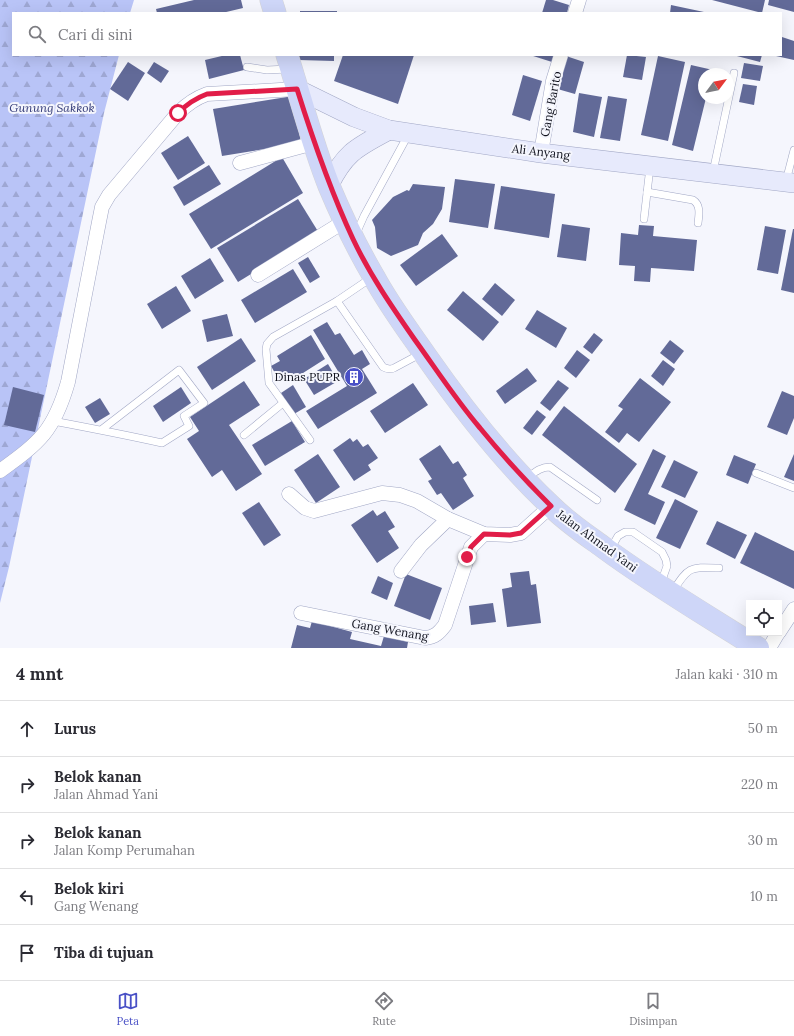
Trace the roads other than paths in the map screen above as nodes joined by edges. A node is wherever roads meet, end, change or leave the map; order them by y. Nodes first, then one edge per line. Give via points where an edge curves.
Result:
1 (271, 0) edge
2 (579, 0) edge
3 (275, 12) edge
4 (575, 12) edge
5 (561, 56) edge
6 (247, 67) dead end
7 (292, 71) edge
8 (727, 104) edge
9 (389, 130) junction
10 (409, 133) junction
11 (314, 143) junction
12 (794, 150) edge
13 (542, 153) junction
14 (240, 163) dead end
15 (651, 165) junction
16 (713, 173) junction
17 (790, 182) edge
18 (329, 185) junction
19 (647, 192) junction
20 (644, 219) dead end
21 (698, 224) dead end
22 (349, 231) junction
23 (258, 275) dead end
24 (373, 277) junction
25 (337, 301) junction
26 (424, 352) junction
27 (283, 403) junction
28 (53, 421) junction
29 (101, 430) junction
30 (244, 435) dead end
31 (310, 440) dead end
32 (0, 471) edge
33 (756, 472) dead end
34 (526, 480) junction
35 (794, 488) edge
36 (289, 494) dead end
37 (597, 500) dead end
38 (551, 506) junction
39 (448, 519) junction
40 (484, 534) junction
41 (609, 551) junction
42 (719, 568) dead end
43 (401, 571) dead end
44 (666, 589) junction
45 (794, 609) edge
46 (301, 613) dead end
47 (782, 627) edge
48 (776, 636) edge
49 (431, 643) edge
50 (758, 648) edge
51 (769, 648) edge

1 - 3 main road
2 - 4 street
5 - 13 street, Gang Barito via 553,81
6 - 7 lane
7 - 9 street, Ali Anyang via 354,117
7 - 11 main road, Jalan Ahmad Yani
7 - 28 street via 207,94 189,103 109,195 102,207 68,382
8 - 16 lane
9 - 10 street, Ali Anyang
9 - 18 street via 348,155
10 - 13 street, Ali Anyang
10 - 22 lane via 364,216
11 - 14 street
11 - 18 main road, Jalan Ahmad Yani
12 - 17 lane
13 - 15 street, Ali Anyang
15 - 16 street, Ali Anyang
15 - 19 lane
16 - 17 street, Ali Anyang
18 - 22 main road, Jalan Ahmad Yani
19 - 20 lane
19 - 21 lane via 697,202
22 - 23 street
22 - 24 main road, Jalan Ahmad Yani
24 - 25 lane
24 - 26 main road, Jalan Ahmad Yani
25 - 26 lane via 386,369 390,370
25 - 27 lane via 273,337 267,344 269,383
26 - 34 main road, Jalan Ahmad Yani via 479,426
27 - 30 lane
27 - 31 lane
28 - 29 lane
28 - 32 street via 31,448
29 - 29 lane via 162,443 189,426 184,416 204,403 179,370
33 - 35 lane
34 - 37 lane via 538,470 550,467
34 - 38 main road, Jalan Ahmad Yani
36 - 39 street via 305,508 314,511 392,493 417,502
38 - 40 street via 521,533
38 - 41 main road, Jalan Ahmad Yani
39 - 40 street
39 - 43 street via 421,545
40 - 49 street, Gang Wenang via 471,547 445,625
41 - 44 main road, Jalan Ahmad Yani
41 - 44 lane via 618,536 625,532 633,532 662,552 667,566
42 - 44 lane via 697,567 689,570
44 - 50 main road, Jalan Ahmad Yani
45 - 47 street
46 - 49 street, Gang Wenang via 425,638
48 - 51 street

